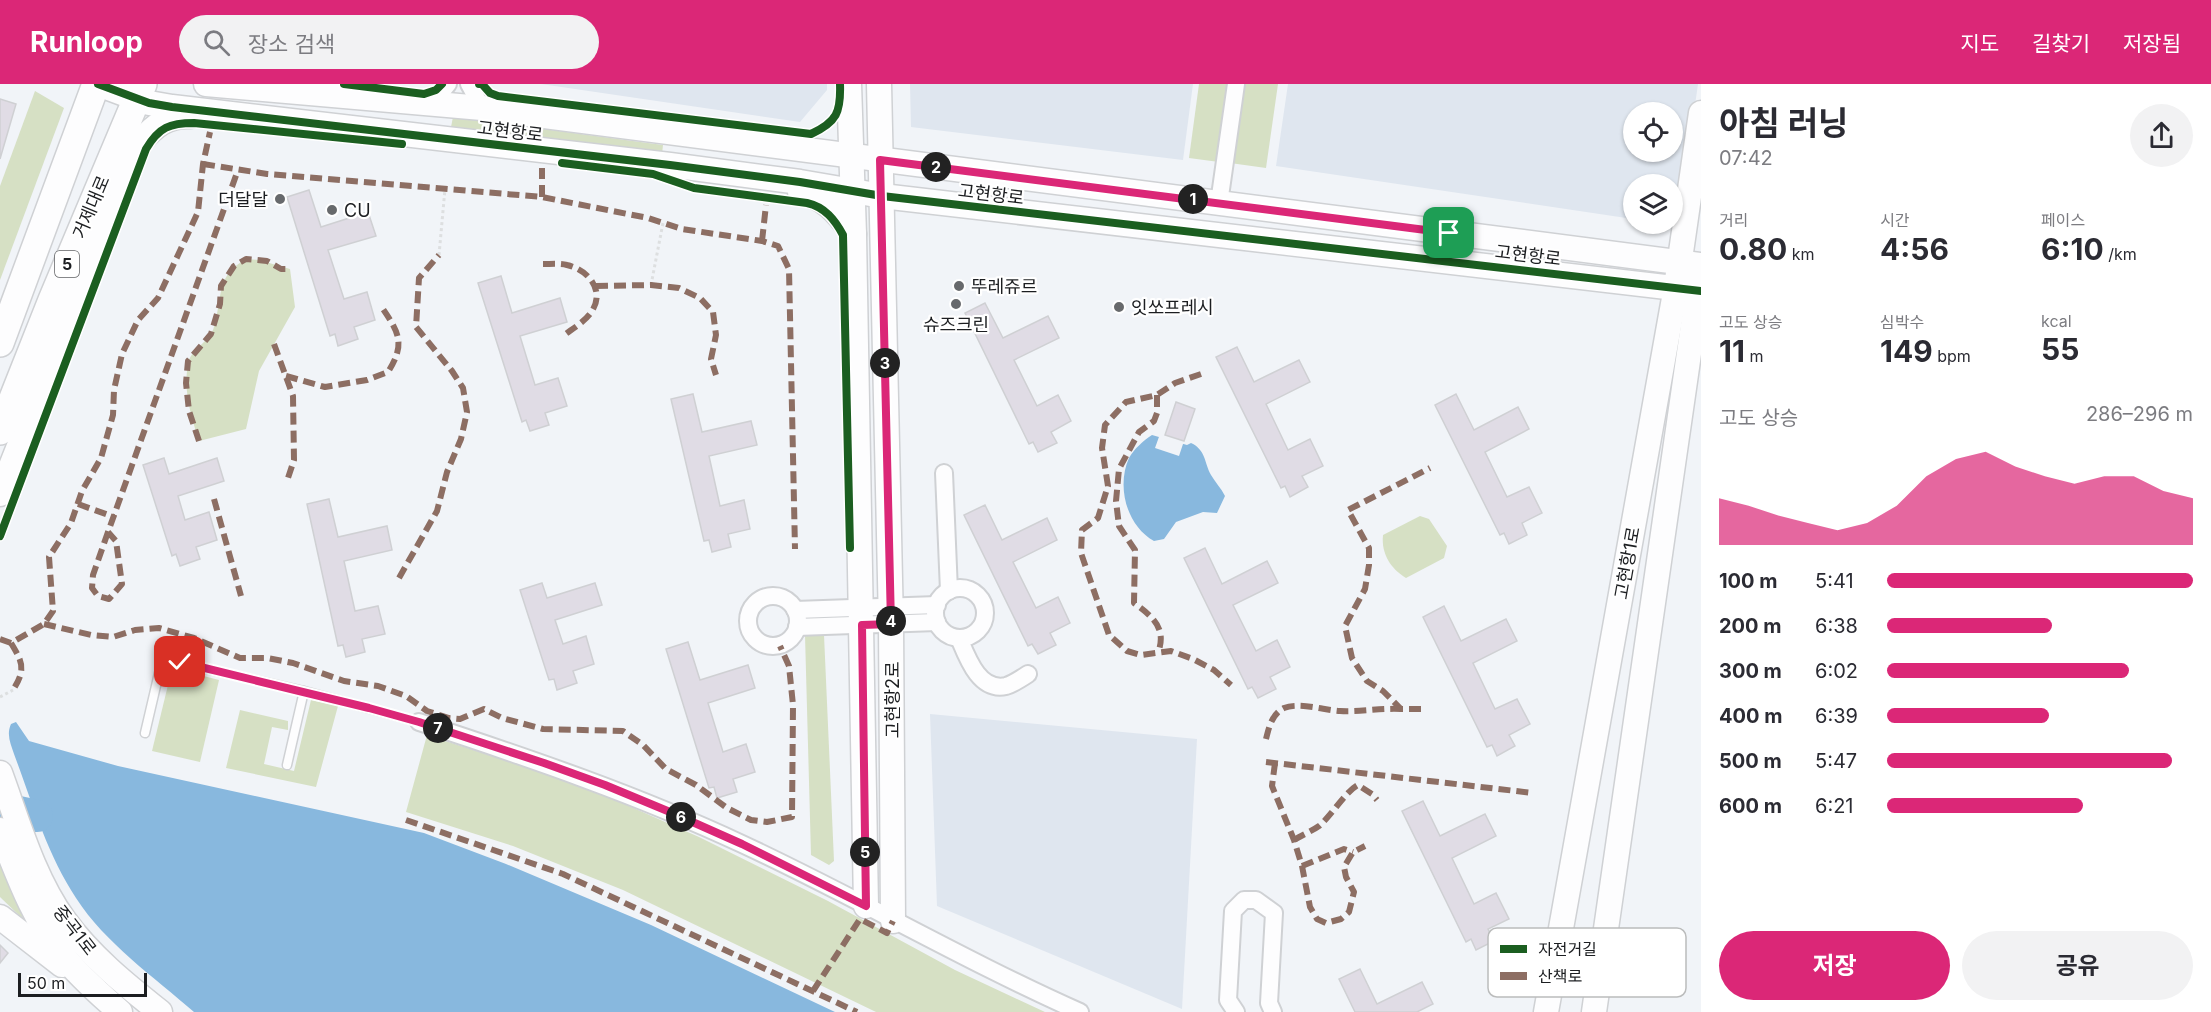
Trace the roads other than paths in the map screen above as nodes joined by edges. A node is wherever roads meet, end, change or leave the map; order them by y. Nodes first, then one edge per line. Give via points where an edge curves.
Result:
1 (97, 84) edge
2 (207, 84) edge
3 (448, 84) edge
4 (469, 84) edge
5 (849, 84) edge
6 (879, 84) edge
7 (1236, 84) edge
8 (237, 85) edge
9 (140, 91) edge
10 (426, 104) junction
11 (482, 108) junction
12 (1701, 113) edge
13 (230, 114) junction
14 (850, 156) junction
15 (880, 160) junction
16 (670, 165) junction
17 (851, 192) junction
18 (882, 196) junction
19 (1219, 202) junction
20 (854, 234) junction
21 (1693, 278) edge
22 (0, 343) edge
23 (0, 431) edge
24 (945, 473) dead end
25 (0, 494) edge
26 (949, 591) junction
27 (937, 614) junction
28 (891, 615) junction
29 (861, 616) junction
30 (796, 619) dead end
31 (959, 638) junction
32 (1028, 674) dead end
33 (304, 691) junction
34 (419, 722) joint
35 (145, 732) dead end
36 (287, 765) dead end
37 (0, 773) edge
38 (10, 828) edge
39 (866, 906) junction
40 (0, 917) edge
41 (893, 921) junction
42 (1563, 928) edge
43 (1605, 928) edge
44 (86, 980) junction
45 (1549, 997) edge
46 (1596, 997) edge
47 (120, 1012) edge
48 (160, 1012) edge
49 (1080, 1012) edge
50 (1236, 1012) edge
51 (1273, 1012) edge
52 (1546, 1012) edge
53 (1594, 1012) edge

1 - 9 street, 고현항로
1 - 22 main road, 거제대로 / 5
2 - 8 street, 고현항로
3 - 10 street
4 - 11 street
5 - 14 street, 고현항2로
6 - 15 street, 고현항2로
7 - 19 street
8 - 10 street, 고현항로
9 - 13 street, 고현항로 via 161,106
9 - 23 main road, 거제대로 / 5
10 - 11 street, 고현항로
11 - 14 street, 고현항로
12 - 21 street, 고현항1로
13 - 16 street, 고현항로
13 - 25 street via 178,115 150,130 140,142
14 - 15 street, 고현항로
14 - 17 street, 고현항2로
15 - 18 street, 고현항2로
15 - 19 street, 고현항로
16 - 17 street, 고현항로
16 - 20 street via 695,179 811,194 824,201
17 - 18 street, 고현항로
17 - 20 street, 고현항2로
18 - 21 street, 고현항로
18 - 28 street, 고현항2로
19 - 21 street, 고현항로
20 - 29 street, 고현항2로
21 - 42 street, 고현항1로
21 - 43 street, 고현항1로
24 - 26 street
26 - 27 street via 942,596
26 - 31 street via 965,588 984,605 980,628
27 - 28 street
27 - 31 street via 944,632
28 - 29 street
28 - 41 street, 고현항2로
29 - 30 street
29 - 39 street, 고현항2로
31 - 32 street via 975,672 989,685 1006,686
33 - 34 lane
33 - 35 lane via 186,663 167,663 159,673
33 - 36 lane
34 - 39 street via 605,785 742,844
37 - 38 street
38 - 44 street, 중곡1로 via 20,879 40,921 63,957
38 - 48 street, 중곡1로 via 64,920 100,961
39 - 41 street
40 - 44 street
41 - 49 street
44 - 47 street, 중곡1로
45 - 52 street, 고현항1로
46 - 53 street, 고현항1로
50 - 51 street via 1228,1000 1233,911 1244,900 1256,900 1274,913 1269,1003

